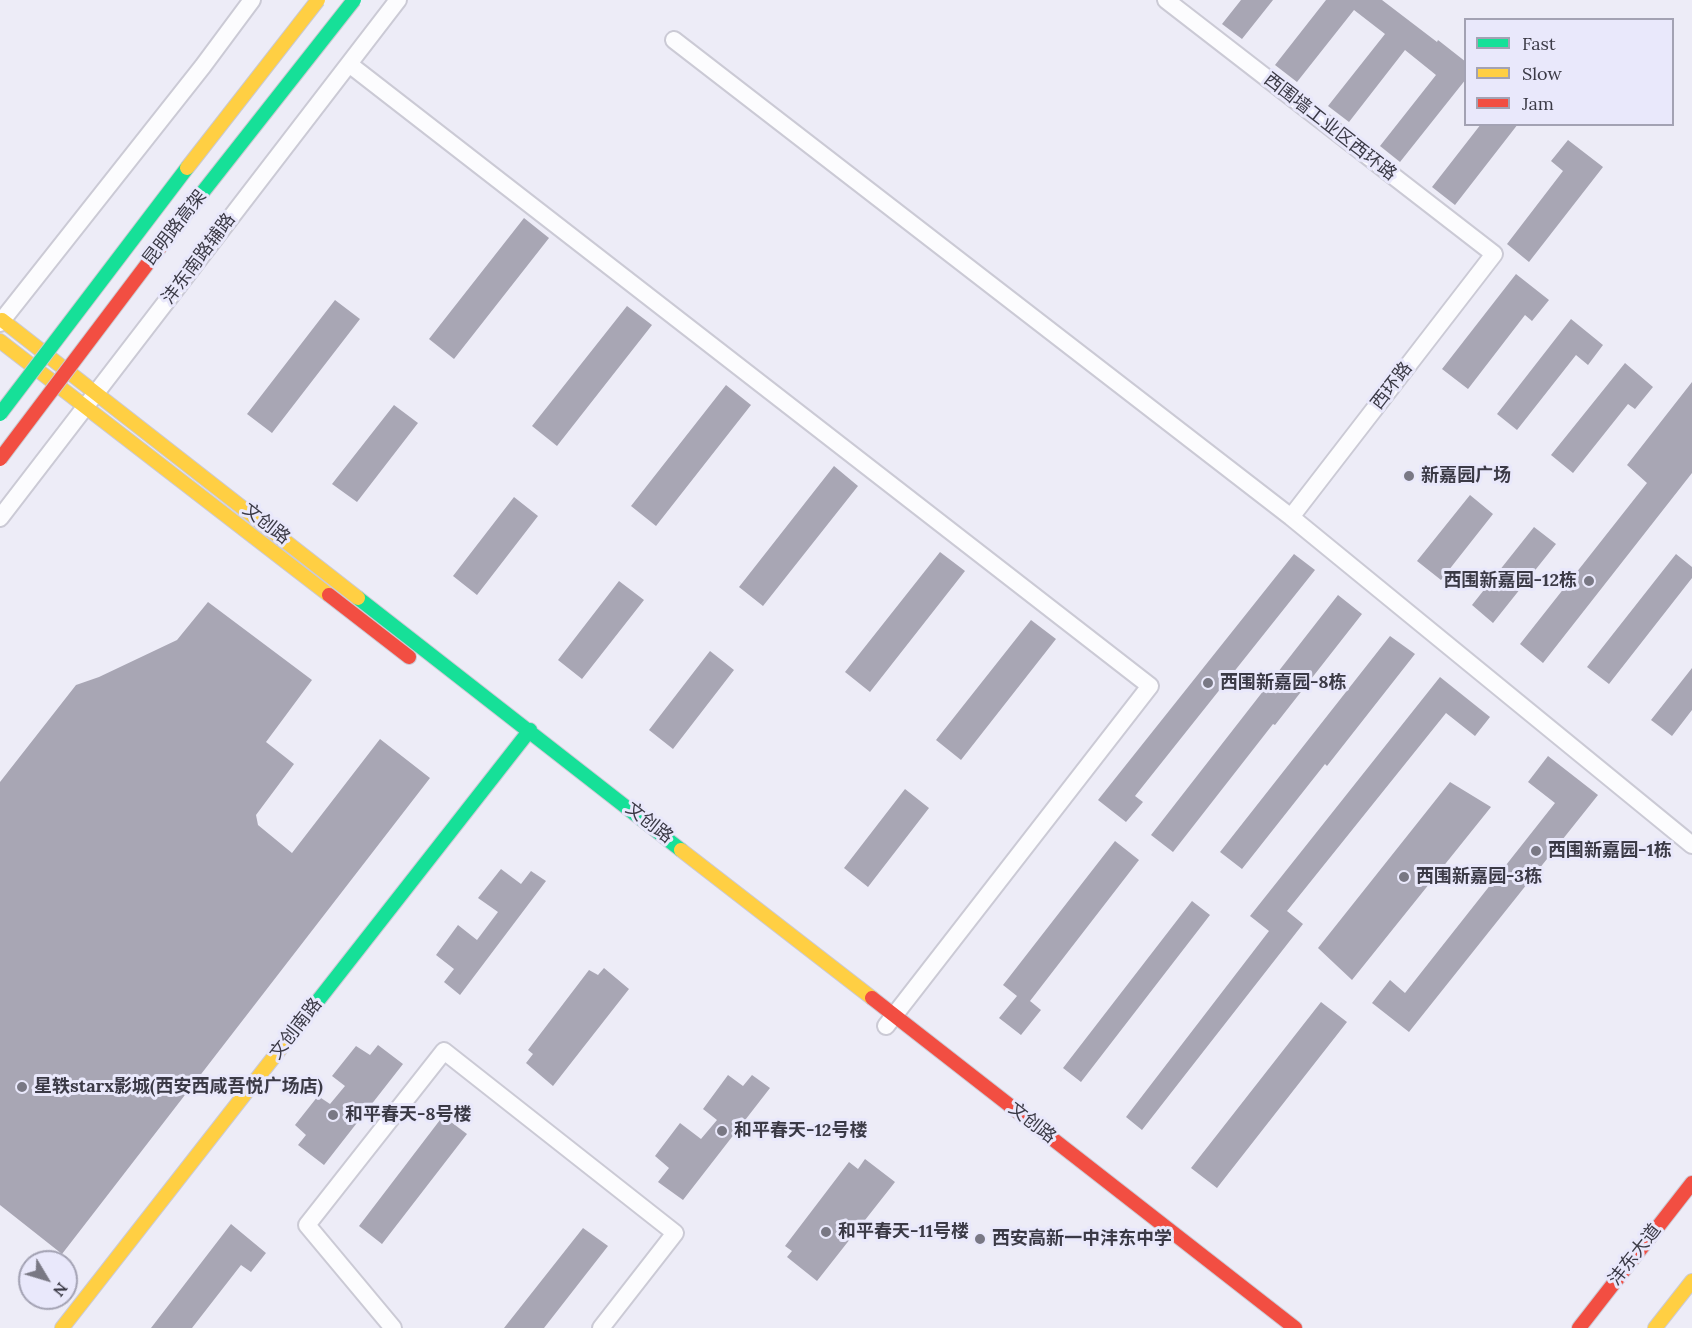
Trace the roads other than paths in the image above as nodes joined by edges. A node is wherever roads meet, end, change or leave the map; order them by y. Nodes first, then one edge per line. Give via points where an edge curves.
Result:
1 (252, 0) edge
2 (318, 0) edge
3 (354, 0) edge
4 (398, 0) edge
5 (1166, 0) edge
6 (674, 40) dead end
7 (349, 64) junction
8 (1494, 254) joint
9 (1, 320) edge
10 (0, 341) edge
11 (91, 399) junction
12 (0, 414) edge
13 (0, 459) edge
14 (1291, 517) junction
15 (0, 518) edge
16 (416, 663) dead end
17 (530, 730) junction
18 (1692, 844) edge
19 (681, 867) dead end
20 (892, 1025) junction
21 (1692, 1183) edge
22 (1692, 1281) edge
23 (63, 1328) edge
24 (393, 1328) edge
25 (602, 1328) edge
26 (1295, 1328) edge
27 (1578, 1328) edge
28 (1655, 1328) edge

1 - 9 street
2 - 12 main road, 昆明路高架, bridge
3 - 13 main road, 昆明路高架, bridge
4 - 7 street, 沣东南路辅路
5 - 8 street, 西围墙工业区西环路
6 - 14 street
7 - 11 street, 沣东南路辅路
7 - 20 street via 1150,686
8 - 14 street, 西环路
9 - 11 main road, 文创路
10 - 11 main road, 文创路
11 - 15 street, 沣东南路辅路
11 - 16 main road, 文创路
11 - 17 main road, 文创路
14 - 18 street
17 - 20 main road, 文创路
17 - 23 main road, 文创南路
19 - 20 main road, 文创路
20 - 26 main road, 文创路
21 - 27 main road, 沣东大道
22 - 28 main road
24 - 25 street via 307,1225 444,1051 675,1233

